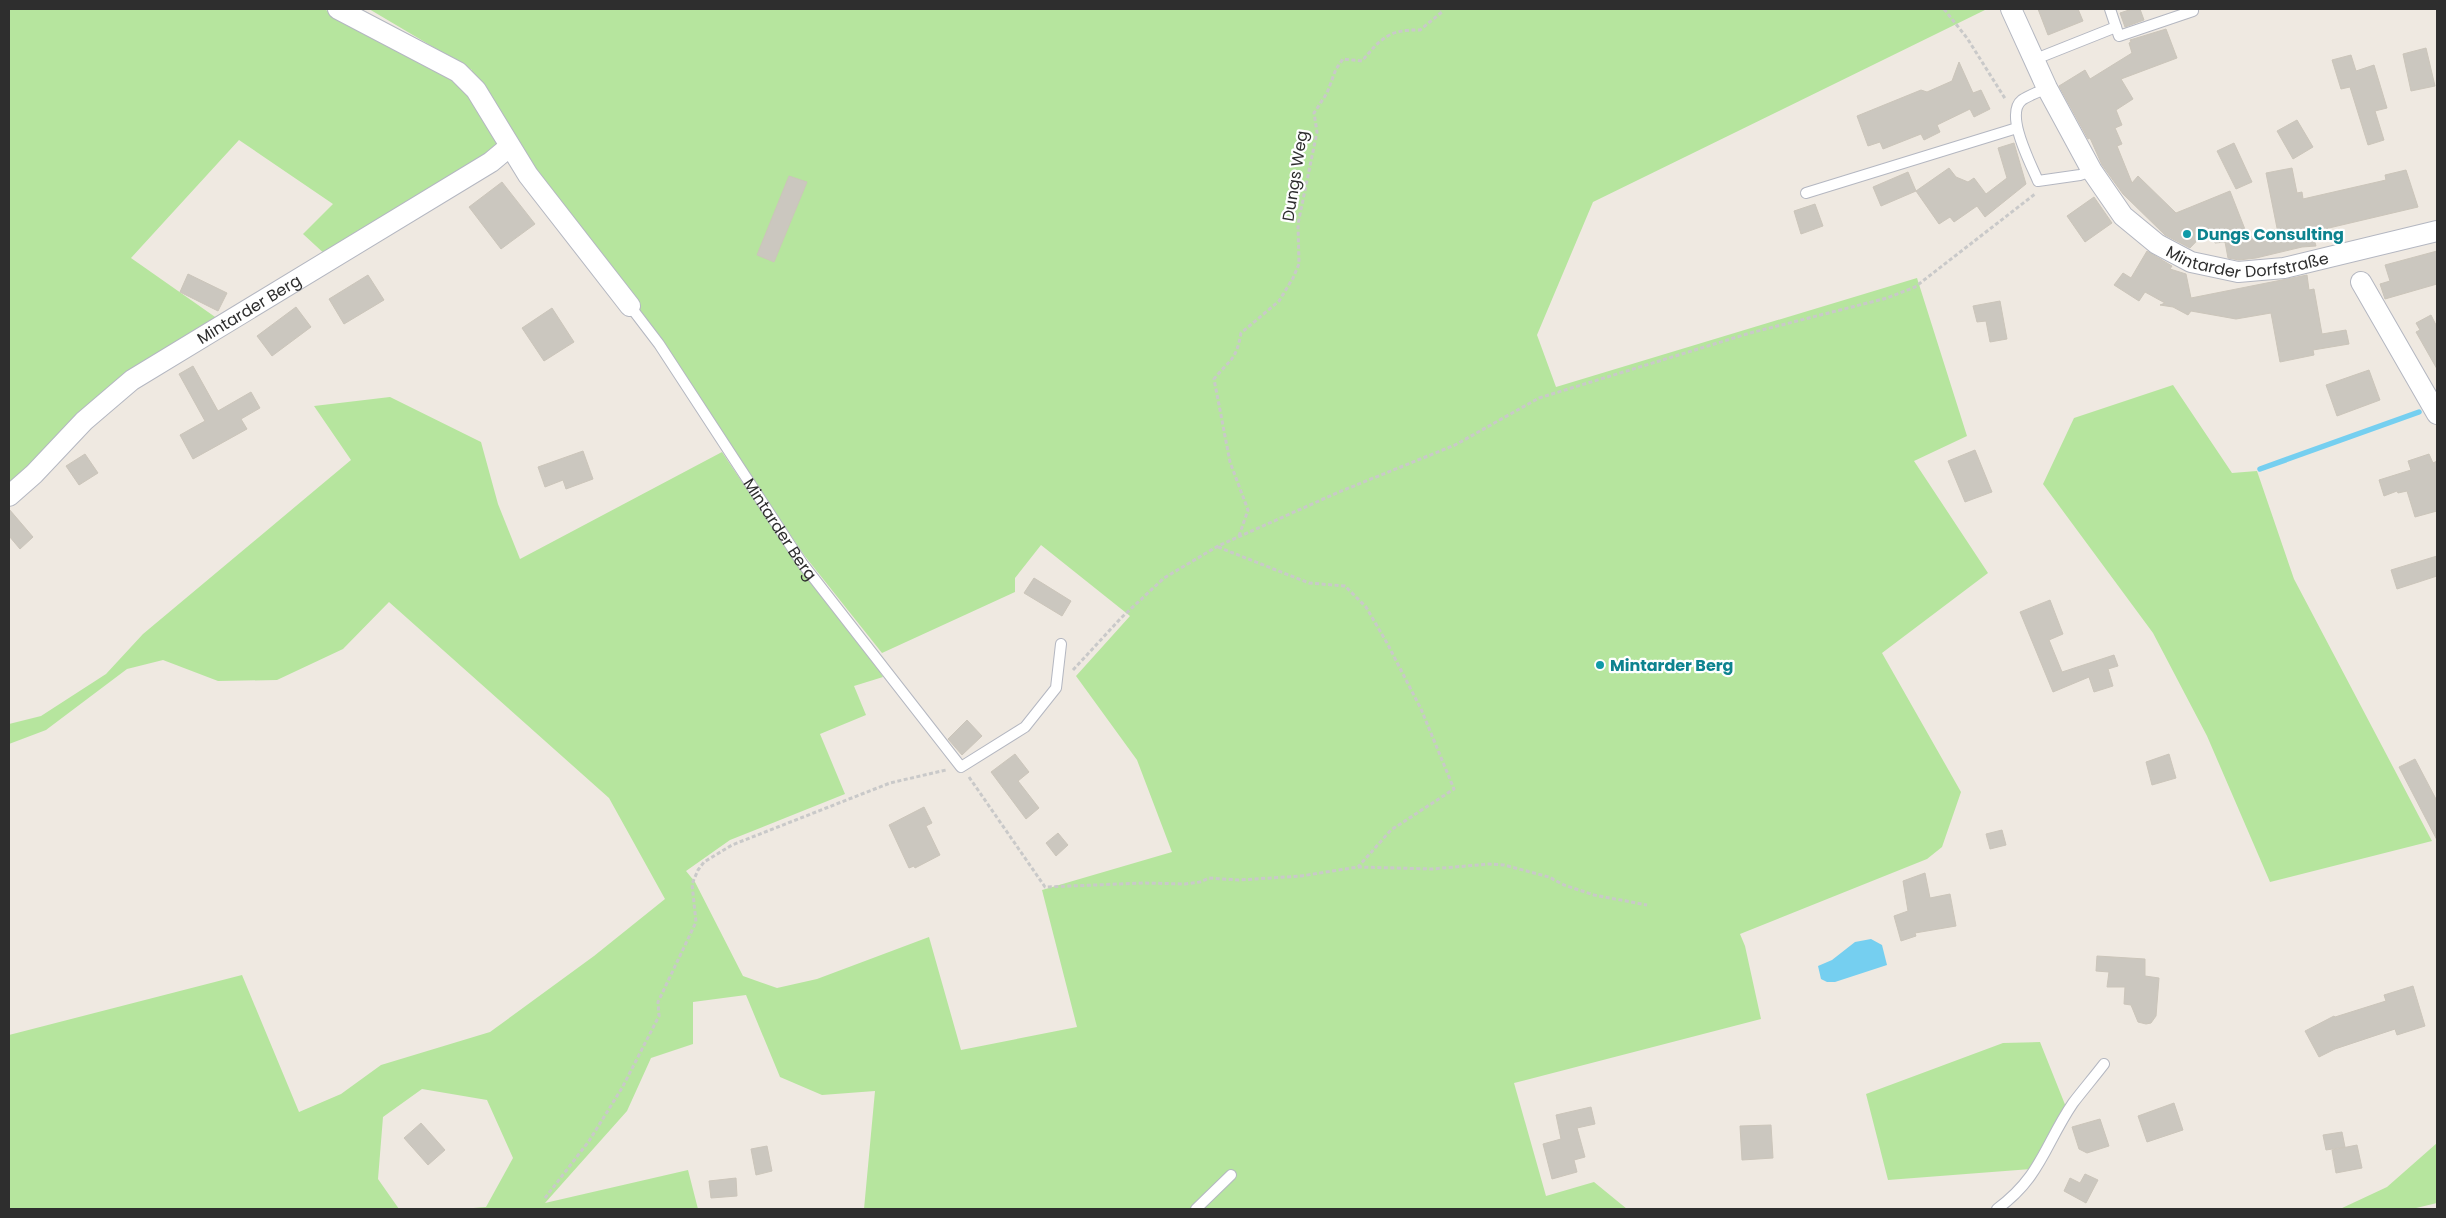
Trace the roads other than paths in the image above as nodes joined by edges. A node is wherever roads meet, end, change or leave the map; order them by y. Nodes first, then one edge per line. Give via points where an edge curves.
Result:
1 (338, 9) edge
2 (2011, 9) edge
3 (2110, 9) edge
4 (2193, 11) dead end
5 (2116, 27) junction
6 (2033, 60) junction
7 (2047, 88) junction
8 (2017, 128) junction
9 (509, 147) junction
10 (2092, 170) junction
11 (1806, 193) dead end
12 (2437, 231) edge
13 (2361, 282) dead end
14 (630, 306) joint
15 (2437, 414) edge
16 (9, 496) edge
17 (1061, 644) dead end
18 (2104, 1064) dead end
19 (1231, 1175) dead end
20 (1196, 1209) edge
21 (1997, 1209) edge

1 - 9 street, Mintarder Berg via 458,72 476,90
2 - 6 street, Mintarder Dorfstraße
3 - 5 lane
4 - 5 lane via 2119,36
5 - 6 lane
6 - 7 street, Mintarder Dorfstraße
7 - 8 lane via 2021,101 2014,113
7 - 10 street, Mintarder Dorfstraße
8 - 10 lane via 2038,181 2080,175
8 - 11 lane
9 - 14 street, Mintarder Berg
9 - 16 street, Mintarder Berg via 492,162 132,380
10 - 12 street, Mintarder Dorfstraße via 2123,216 2157,244 2191,262 2238,272 2284,268
13 - 15 street
14 - 17 lane, Mintarder Berg via 660,344 802,562 961,767 1025,727 1056,688
18 - 21 lane via 2072,1104 2032,1177
19 - 20 lane

